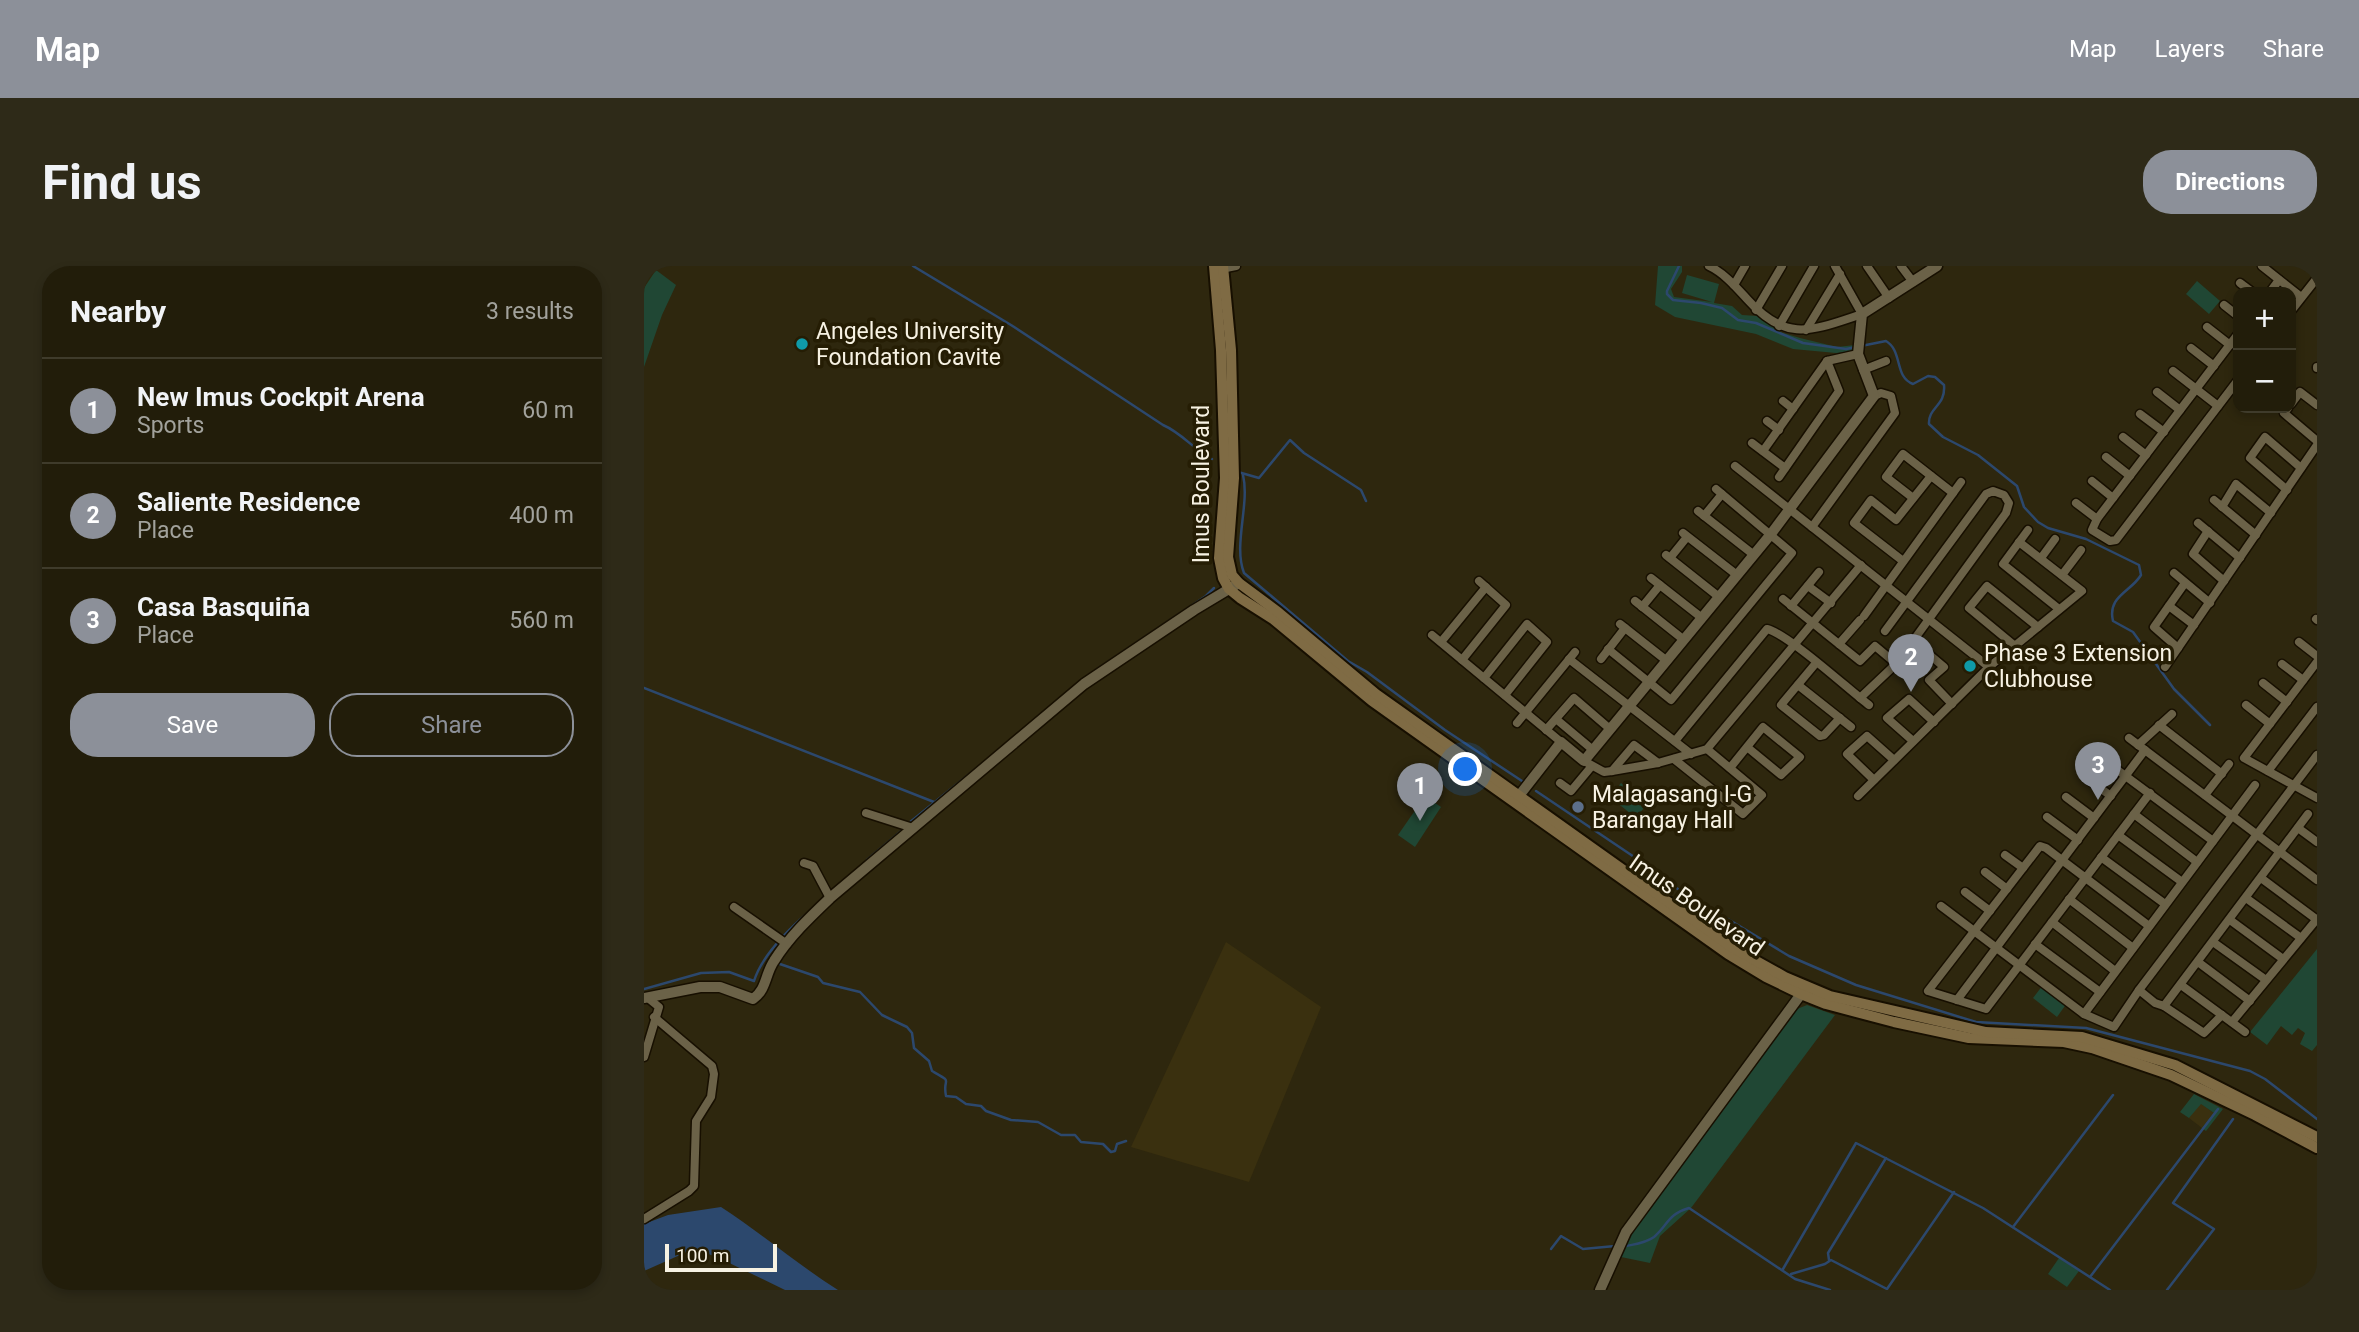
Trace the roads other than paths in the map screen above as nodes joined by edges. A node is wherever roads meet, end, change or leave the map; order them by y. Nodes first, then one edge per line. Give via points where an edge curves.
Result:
1 (1236, 266) edge
2 (1745, 266) edge
3 (1782, 266) edge
4 (1814, 266) edge
5 (1835, 266) edge
6 (1867, 266) edge
7 (1901, 266) edge
8 (1936, 266) edge
9 (2262, 266) edge
10 (1713, 267) edge
11 (1219, 268) edge
12 (1840, 274) junction
13 (2317, 278) edge
14 (2280, 280) junction
15 (1913, 282) junction
16 (2240, 283) dead end
17 (1734, 285) junction
18 (2245, 287) edge
19 (2274, 287) edge
20 (2301, 297) junction
21 (1889, 298) junction
22 (2296, 304) edge
23 (2224, 305) dead end
24 (1756, 310) junction
25 (2233, 312) edge
26 (1862, 314) junction
27 (1779, 326) junction
28 (2207, 327) dead end
29 (1806, 330) junction
30 (2233, 341) edge
31 (2230, 345) junction
32 (1859, 348) junction
33 (2191, 348) dead end
34 (1827, 361) junction
35 (1886, 361) dead end
36 (2214, 366) junction
37 (1863, 370) junction
38 (2173, 371) dead end
39 (2233, 387) edge
40 (2196, 389) junction
41 (2157, 392) dead end
42 (1874, 396) junction
43 (2296, 397) edge
44 (1783, 401) dead end
45 (2317, 405) edge
46 (2218, 407) junction
47 (1793, 409) junction
48 (2180, 410) junction
49 (2284, 413) edge
50 (2140, 414) dead end
51 (1767, 421) dead end
52 (1779, 430) junction
53 (2164, 432) junction
54 (2123, 436) dead end
55 (1752, 443) dead end
56 (2317, 443) edge
57 (1763, 451) junction
58 (2146, 455) junction
59 (2106, 457) dead end
60 (1735, 466) dead end
61 (1785, 468) junction
62 (2301, 468) junction
63 (1931, 476) junction
64 (2130, 476) junction
65 (1779, 477) dead end
66 (2092, 481) dead end
67 (1961, 482) dead end
68 (2287, 490) junction
69 (1952, 492) junction
70 (1913, 498) junction
71 (2113, 498) junction
72 (2214, 500) dead end
73 (2076, 503) dead end
74 (2222, 507) junction
75 (1790, 510) junction
76 (2271, 513) junction
77 (2097, 519) junction
78 (2198, 523) dead end
79 (1812, 527) junction
80 (2028, 530) dead end
81 (2208, 531) junction
82 (1772, 534) junction
83 (2256, 535) junction
84 (2054, 539) dead end
85 (2019, 542) junction
86 (2081, 550) dead end
87 (1754, 555) junction
88 (2041, 558) junction
89 (2240, 558) junction
90 (1903, 561) junction
91 (1861, 565) junction
92 (1819, 572) dead end
93 (2174, 573) dead end
94 (1737, 575) junction
95 (2062, 575) junction
96 (1651, 578) dead end
97 (2224, 581) junction
98 (2186, 583) junction
99 (1660, 585) junction
100 (1885, 585) junction
101 (1234, 586) junction
102 (1808, 586) junction
103 (1719, 597) junction
104 (1783, 599) dead end
105 (1635, 601) dead end
106 (1906, 601) junction
107 (1831, 603) junction
108 (2210, 603) junction
109 (1791, 606) junction
110 (2169, 606) junction
111 (1642, 607) junction
112 (2059, 609) junction
113 (1702, 618) junction
114 (1929, 619) junction
115 (1812, 623) junction
116 (2194, 625) junction
117 (2038, 627) junction
118 (1885, 631) dead end
119 (1432, 635) dead end
120 (1684, 640) junction
121 (1441, 642) junction
122 (2299, 642) dead end
123 (1793, 644) junction
124 (1839, 644) junction
125 (2015, 646) junction
126 (2178, 648) junction
127 (1608, 649) junction
128 (2317, 656) edge
129 (1601, 659) dead end
130 (1462, 660) junction
131 (1667, 661) junction
132 (2317, 662) edge
133 (1816, 663) junction
134 (1896, 664) junction
135 (2282, 664) dead end
136 (1989, 667) junction
137 (2165, 667) dead end
138 (1905, 671) dead end
139 (1484, 678) junction
140 (2303, 680) junction
141 (1649, 682) junction
142 (2263, 683) dead end
143 (1798, 685) junction
144 (1504, 695) junction
145 (1860, 698) junction
146 (2287, 702) junction
147 (1952, 704) junction
148 (1869, 705) dead end
149 (2246, 705) dead end
150 (1629, 706) junction
151 (2317, 707) edge
152 (1525, 713) junction
153 (2172, 714) dead end
154 (1840, 718) junction
155 (1556, 719) junction
156 (1934, 722) junction
157 (1517, 723) dead end
158 (2270, 724) junction
159 (2159, 725) junction
160 (1851, 727) dead end
161 (1610, 729) junction
162 (1546, 730) junction
163 (2129, 738) dead end
164 (1675, 741) junction
165 (1913, 741) junction
166 (1561, 742) junction
167 (2137, 744) junction
168 (1747, 747) junction
169 (1707, 749) junction
170 (1593, 750) junction
171 (2145, 750) junction
172 (1691, 754) junction
173 (2317, 755) edge
174 (1674, 759) junction
175 (1894, 760) junction
176 (2104, 760) dead end
177 (1658, 763) junction
178 (1587, 764) junction
179 (2229, 764) dead end
180 (1730, 768) junction
181 (1612, 771) junction
182 (2268, 771) junction
183 (2222, 774) junction
184 (2126, 776) junction
185 (2086, 778) dead end
186 (1874, 780) junction
187 (1560, 783) dead end
188 (2255, 785) dead end
189 (2294, 786) junction
190 (2150, 793) junction
191 (2205, 795) junction
192 (1858, 796) dead end
193 (2110, 796) junction
194 (2066, 797) dead end
195 (1518, 798) junction
196 (2317, 798) edge
197 (866, 813) dead end
198 (2134, 814) junction
199 (2308, 814) dead end
200 (2232, 816) junction
201 (2047, 817) dead end
202 (2094, 818) junction
203 (913, 828) junction
204 (2298, 828) junction
205 (2118, 835) junction
206 (2257, 835) junction
207 (2078, 840) junction
208 (2213, 841) junction
209 (2317, 842) edge
210 (2280, 852) junction
211 (2006, 855) dead end
212 (2101, 857) junction
213 (2062, 860) junction
214 (2197, 862) junction
215 (804, 863) dead end
216 (2022, 868) junction
217 (1985, 873) dead end
218 (2316, 877) edge
219 (2261, 878) junction
220 (2085, 879) junction
221 (2182, 882) junction
222 (2007, 889) junction
223 (1965, 892) dead end
224 (830, 898) junction
225 (2246, 898) junction
226 (2069, 899) junction
227 (2165, 904) junction
228 (1941, 906) dead end
229 (734, 907) dead end
230 (1990, 911) junction
231 (2317, 919) edge
232 (2230, 920) junction
233 (2052, 922) junction
234 (2149, 926) junction
235 (1973, 931) junction
236 (2301, 939) junction
237 (2213, 942) junction
238 (787, 944) junction
239 (2035, 944) junction
240 (1996, 947) junction
241 (2133, 948) junction
242 (2284, 959) junction
243 (2198, 962) junction
244 (2020, 965) junction
245 (2115, 971) junction
246 (2266, 980) junction
247 (2181, 985) junction
248 (1803, 990) junction
249 (2139, 990) junction
250 (2100, 992) junction
251 (646, 998) edge
252 (1957, 1000) junction
253 (2250, 1001) junction
254 (2164, 1006) junction
255 (2084, 1014) junction
256 (2222, 1015) junction
257 (654, 1017) junction
258 (2232, 1022) junction
259 (2245, 1032) dead end
260 (2110, 1036) junction
261 (644, 1057) edge
262 (2317, 1137) edge
263 (2317, 1148) edge
264 (644, 1219) edge
265 (1600, 1290) edge

1 - 11 street
2 - 17 street
3 - 24 street
4 - 27 street
5 - 12 street
6 - 21 street
7 - 15 street
8 - 15 street
9 - 14 street
10 - 17 street
11 - 101 main road, Imus Boulevard via 1226,478 1219,558 1223,578
12 - 26 street
12 - 29 street
13 - 20 street
14 - 19 street
14 - 20 street
15 - 21 street
16 - 18 street
17 - 24 street
20 - 22 street
21 - 26 street
23 - 25 street
24 - 27 street
26 - 29 street
26 - 32 street
27 - 29 street
28 - 31 street
30 - 31 street
31 - 36 street
32 - 34 street
32 - 37 street
33 - 36 street
34 - 47 street
34 - 61 street via 1839,391
35 - 37 street
36 - 40 street
37 - 42 street
38 - 40 street
39 - 46 street
40 - 46 street
40 - 48 street
41 - 48 street
42 - 75 street
42 - 79 street via 1891,396 1895,413
43 - 45 street via 2300,392
44 - 47 street
46 - 77 street via 2116,540 2092,530
47 - 52 street
48 - 53 street
49 - 56 street
50 - 53 street
51 - 52 street
52 - 57 street
53 - 58 street
54 - 58 street
55 - 57 street
56 - 62 street
57 - 61 street
58 - 64 street
59 - 64 street
60 - 75 street
61 - 65 street
62 - 68 street
62 - 68 street via 2265,437 2250,458
63 - 69 street
63 - 70 street
63 - 70 street via 1903,454 1886,477
64 - 71 street
66 - 71 street
67 - 69 street
68 - 76 street
69 - 90 street
70 - 90 street via 1896,520 1871,500 1854,523
71 - 77 street
72 - 74 street
73 - 77 street
74 - 76 street via 2236,484
74 - 83 street
75 - 79 street
75 - 82 street
76 - 83 street
78 - 81 street
79 - 91 street
80 - 85 street
81 - 89 street
81 - 97 street via 2193,554
82 - 87 street
82 - 87 street via 1719,491 1701,513
82 - 141 street via 1792,553 1671,700
83 - 89 street
84 - 88 street
85 - 88 street
85 - 112 street via 2003,564
86 - 95 street
87 - 94 street
88 - 95 street
89 - 97 street
90 - 100 street
91 - 100 street
91 - 107 street
92 - 102 street
93 - 98 street
94 - 103 street
94 - 103 street via 1685,535 1668,557
95 - 112 street via 2082,591
96 - 99 street
97 - 108 street
98 - 108 street
98 - 110 street
99 - 111 street
99 - 113 street
100 - 106 street
100 - 124 street
101 - 195 main road, Imus Boulevard via 1240,598 1273,619 1371,701
101 - 203 street via 1084,684
102 - 107 street
102 - 109 street
103 - 113 street
104 - 109 street
105 - 111 street
106 - 114 street
106 - 114 street via 1986,494 2004,495 2009,503 2006,513
106 - 118 street
107 - 115 street
108 - 116 street
109 - 115 street
110 - 116 street
110 - 126 street via 2154,627 2159,637
111 - 120 street
112 - 117 street
113 - 120 street
114 - 136 street
114 - 147 street via 1913,640 1944,667 1928,680
115 - 123 street
115 - 124 street
116 - 126 street
117 - 125 street
117 - 125 street via 1987,586 1969,608
119 - 121 street
120 - 131 street
121 - 130 street
121 - 130 street via 1482,584 1506,606
122 - 128 street
123 - 133 street
123 - 164 street via 1775,632 1764,631
123 - 169 street
124 - 134 street via 1860,661 1874,646
125 - 136 street
126 - 137 street
127 - 129 street
127 - 131 street via 1622,626
127 - 141 street
130 - 139 street
131 - 141 street
132 - 140 street
133 - 143 street
133 - 145 street
134 - 138 street
134 - 145 street
135 - 140 street
136 - 147 street
139 - 144 street
139 - 144 street via 1527,624 1547,642
140 - 146 street
141 - 150 street
142 - 146 street
143 - 154 street
143 - 154 street via 1781,705 1816,735 1824,735
144 - 152 street
145 - 148 street
146 - 158 street
147 - 156 street
149 - 158 street
150 - 152 street via 1572,656
150 - 161 street
150 - 164 street
151 - 182 street
152 - 157 street
152 - 162 street
153 - 159 street
154 - 160 street
155 - 161 street via 1574,698
155 - 162 street
155 - 170 street
156 - 165 street
156 - 165 street via 1909,699 1887,718
158 - 182 street via 2244,758
159 - 167 street
159 - 183 street
161 - 170 street
162 - 166 street
163 - 167 street
164 - 172 street
165 - 175 street
166 - 178 street
166 - 195 street
167 - 171 street
168 - 168 street via 1781,775 1801,757 1763,727
168 - 180 street
169 - 172 street
169 - 180 street
170 - 178 street
171 - 184 street
171 - 191 street
172 - 174 street
173 - 189 street
174 - 177 street
174 - 180 street via 1743,814 1762,795
175 - 186 street
175 - 186 street via 1867,736 1846,754
176 - 184 street
177 - 181 street
177 - 181 street via 1633,744
178 - 181 street
178 - 187 street via 1571,791
179 - 183 street
182 - 189 street
183 - 191 street
184 - 190 street
184 - 193 street
185 - 193 street
186 - 192 street
188 - 200 street
189 - 196 street
189 - 206 street
190 - 198 street
190 - 208 street
191 - 200 street
193 - 202 street
194 - 202 street
195 - 248 main road, Imus Boulevard via 1728,954 1757,972
197 - 203 street
198 - 205 street
198 - 214 street
199 - 204 street
200 - 206 street
200 - 208 street
201 - 207 street
202 - 207 street
203 - 224 street
204 - 209 street
204 - 210 street
205 - 212 street
205 - 221 street
206 - 210 street
206 - 249 street
207 - 213 street
208 - 214 street
210 - 218 street
210 - 219 street
211 - 216 street
212 - 220 street
212 - 227 street
213 - 216 street via 2040,846
213 - 220 street
213 - 240 street
214 - 221 street
215 - 224 street via 813,866
216 - 222 street
217 - 222 street
219 - 225 street
219 - 231 street
220 - 226 street
220 - 234 street
221 - 227 street
222 - 230 street
223 - 230 street
224 - 238 street
225 - 232 street
225 - 236 street
226 - 233 street
226 - 241 street
227 - 234 street
228 - 235 street
229 - 238 street
230 - 235 street
231 - 236 street
232 - 237 street
232 - 242 street
233 - 239 street
233 - 245 street
234 - 241 street
235 - 240 street
235 - 252 street via 1928,991
236 - 242 street
237 - 243 street
237 - 246 street
238 - 251 street via 773,962 765,987 753,999 713,987
239 - 244 street
239 - 250 street
240 - 244 street
240 - 252 street
241 - 245 street
242 - 246 street
243 - 247 street
243 - 253 street
244 - 252 street via 1986,1009
244 - 255 street
245 - 250 street
246 - 253 street
247 - 254 street
247 - 256 street
248 - 260 main road, Imus Boulevard via 1972,1030
248 - 263 main road, Imus Boulevard via 1826,1004 1969,1038 2064,1042 2092,1048 2171,1075
248 - 265 street via 1626,1232
249 - 254 street
249 - 260 street
250 - 255 street
251 - 257 street via 659,1007
253 - 258 street
254 - 256 street via 2204,1033
255 - 260 street
256 - 258 street
257 - 261 street
257 - 264 street via 712,1066 714,1074 711,1097 696,1121 694,1186
258 - 259 street
260 - 262 main road, Imus Boulevard

